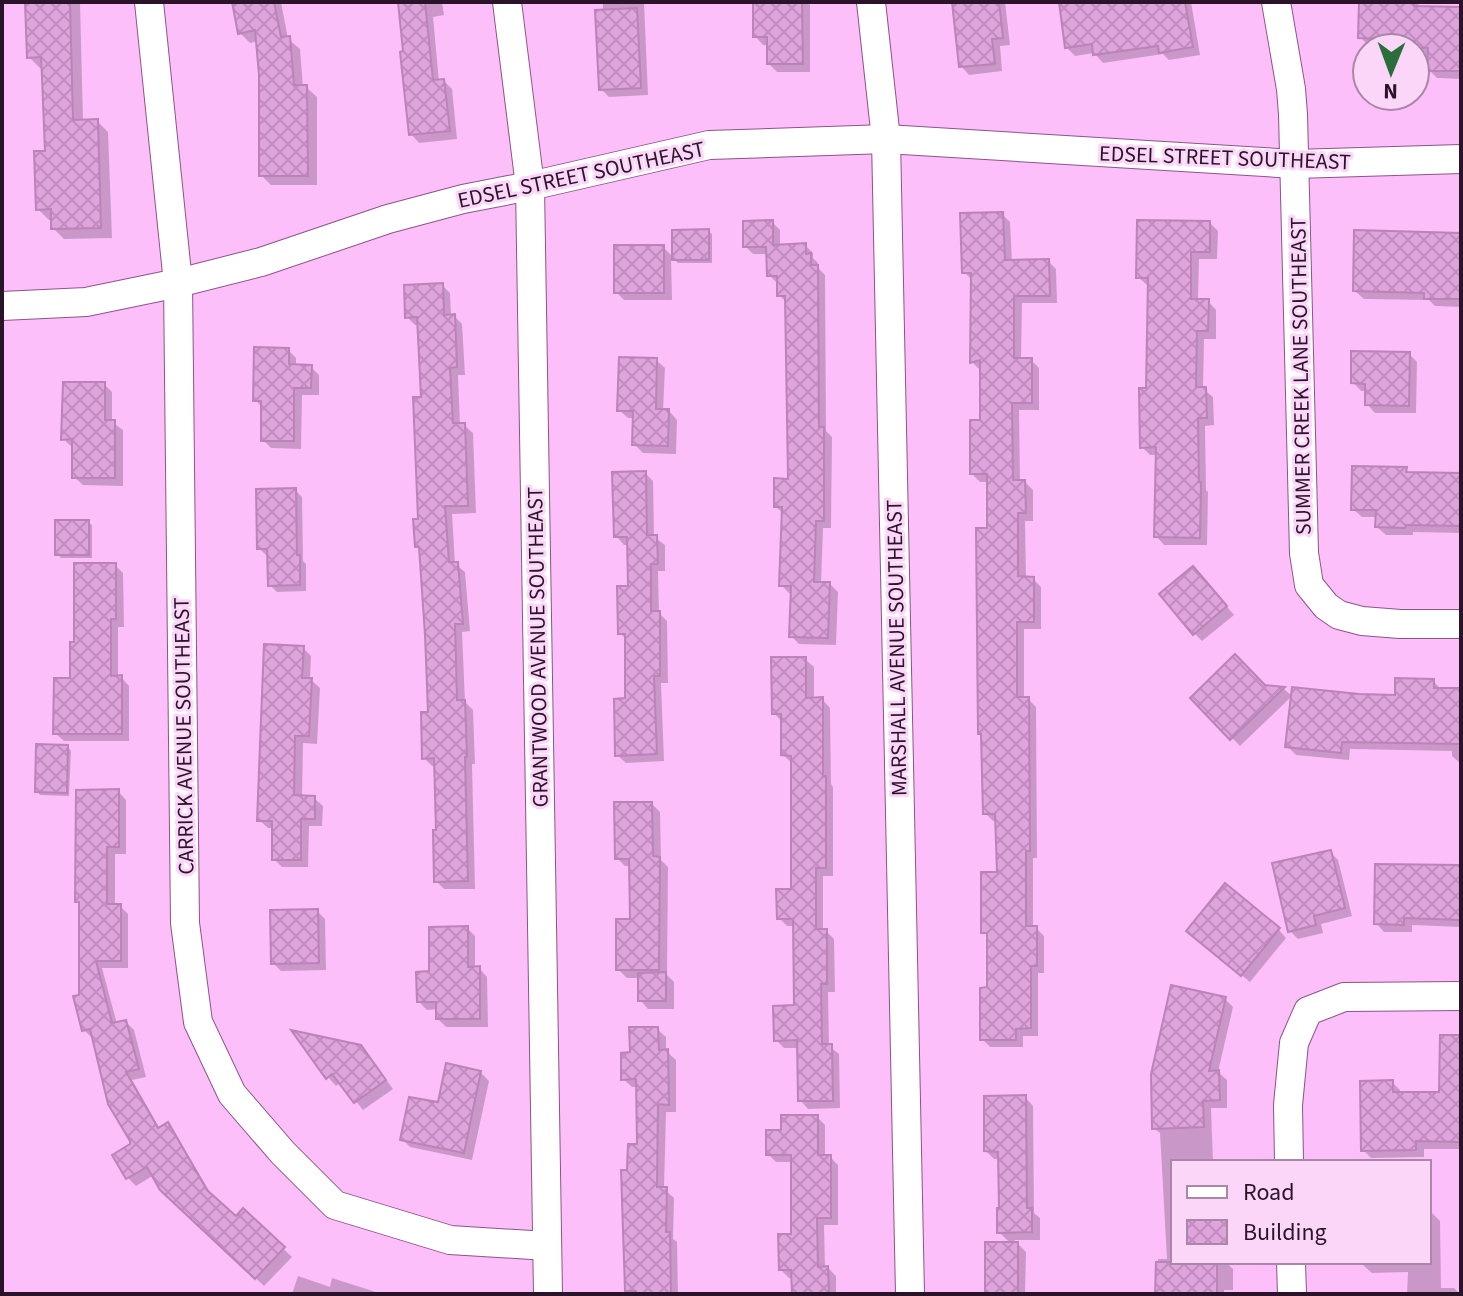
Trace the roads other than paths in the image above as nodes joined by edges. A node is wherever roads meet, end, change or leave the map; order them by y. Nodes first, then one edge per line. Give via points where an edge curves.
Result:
1 (149, 2) edge
2 (507, 2) edge
3 (871, 2) edge
4 (1276, 2) edge
5 (886, 139) junction
6 (1461, 159) edge
7 (1295, 164) junction
8 (530, 186) junction
9 (178, 283) junction
10 (2, 306) edge
11 (1461, 624) edge
12 (1461, 996) edge
13 (1289, 1160) edge
14 (547, 1246) junction
15 (1291, 1264) edge
16 (548, 1294) edge
17 (910, 1294) edge
18 (1292, 1294) edge

1 - 9 street, CARRICK AVENUE SOUTHEAST
2 - 8 street, GRANTWOOD AVENUE SOUTHEAST
3 - 5 street, MARSHALL AVENUE SOUTHEAST
4 - 7 street, SUMMER CREEK LANE SOUTHEAST via 1291,89
5 - 7 street, EDSEL STREET SOUTHEAST
5 - 8 street, EDSEL STREET SOUTHEAST via 709,145
5 - 17 street, MARSHALL AVENUE SOUTHEAST
6 - 7 street, EDSEL STREET SOUTHEAST
7 - 11 street, SUMMER CREEK LANE SOUTHEAST via 1309,585 1339,615 1362,621
8 - 9 street, EDSEL STREET SOUTHEAST via 388,219 261,262
8 - 14 street, GRANTWOOD AVENUE SOUTHEAST
9 - 10 street, EDSEL STREET SOUTHEAST via 86,302
9 - 14 street, CARRICK AVENUE SOUTHEAST via 185,923 198,1022 232,1094 335,1205 450,1240
12 - 13 street via 1344,997 1308,1011 1294,1043
14 - 16 street, GRANTWOOD AVENUE SOUTHEAST
15 - 18 street

